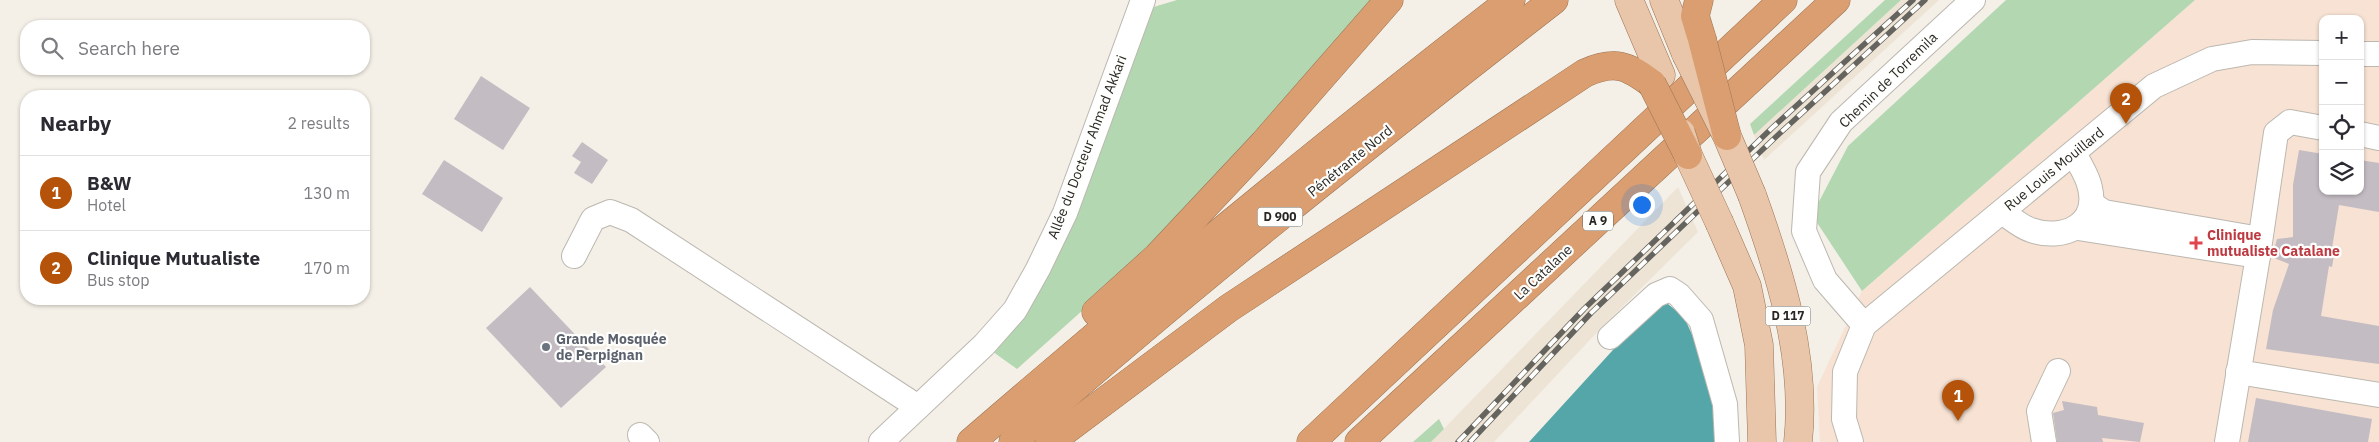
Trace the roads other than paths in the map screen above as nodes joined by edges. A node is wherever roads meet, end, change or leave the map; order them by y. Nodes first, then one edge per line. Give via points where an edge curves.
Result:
1 (1143, 0) edge
2 (1389, 0) edge
3 (1511, 0) edge
4 (1554, 0) edge
5 (1629, 0) edge
6 (1664, 0) edge
7 (1698, 0) edge
8 (1783, 0) edge
9 (1836, 0) edge
10 (1973, 0) edge
11 (1694, 47) junction
12 (2319, 53) edge
13 (2364, 54) edge
14 (2379, 54) edge
15 (1657, 79) junction
16 (2319, 127) edge
17 (2364, 135) edge
18 (1727, 136) joint
19 (2379, 138) edge
20 (2074, 153) junction
21 (1688, 155) joint
22 (2092, 204) junction
23 (2002, 212) junction
24 (2078, 228) junction
25 (2259, 248) junction
26 (574, 256) dead end
27 (1864, 325) junction
28 (1610, 338) dead end
29 (2058, 371) dead end
30 (2238, 372) junction
31 (2379, 395) edge
32 (918, 407) junction
33 (881, 442) edge
34 (955, 442) edge
35 (971, 442) edge
36 (1013, 442) edge
37 (1050, 442) edge
38 (1311, 442) edge
39 (1359, 442) edge
40 (1727, 442) edge
41 (1762, 442) edge
42 (1798, 442) edge
43 (1851, 442) edge
44 (2044, 442) edge
45 (2227, 442) edge

1 - 32 street, Allée du Docteur Ahmad Akkari via 1065,213 1016,310
2 - 34 highway via 1264,143 1157,258
3 - 35 highway, Pénétrante Nord / D 900 via 1384,98
4 - 36 highway, Pénétrante Nord / D 900 via 1400,120 1129,341
5 - 15 main road
6 - 11 main road
7 - 11 highway
8 - 38 highway, A 9
9 - 39 highway, La Catalane / A 9
10 - 27 street, Chemin de Torremila via 1841,122 1808,172 1804,231 1825,280
11 - 18 highway, bridge
12 - 20 street, Rue Louis Mouillard via 2252,52 2212,59 2154,86
13 - 14 street
15 - 21 highway, bridge
15 - 37 highway via 1619,65 1586,73 1229,308
16 - 25 street via 2290,122 2276,133
17 - 19 street
18 - 42 main road, D 117, bridge via 1780,273 1794,346 1801,417
20 - 22 street via 2090,188
20 - 23 street, Rue Louis Mouillard
21 - 41 main road, D 117, bridge via 1747,286 1759,345
22 - 24 street
22 - 25 street via 2104,212
23 - 24 street via 2028,230 2045,234 2066,233
23 - 27 street, Rue Louis Mouillard
24 - 25 street
25 - 30 street
26 - 32 street via 593,219 610,212 631,220
27 - 43 street via 1845,372 1844,419
28 - 40 street via 1656,295 1670,289 1679,295 1701,320 1725,404
29 - 44 street via 2039,410
30 - 31 street
30 - 45 street
32 - 33 street, Allée du Docteur Ahmad Akkari

